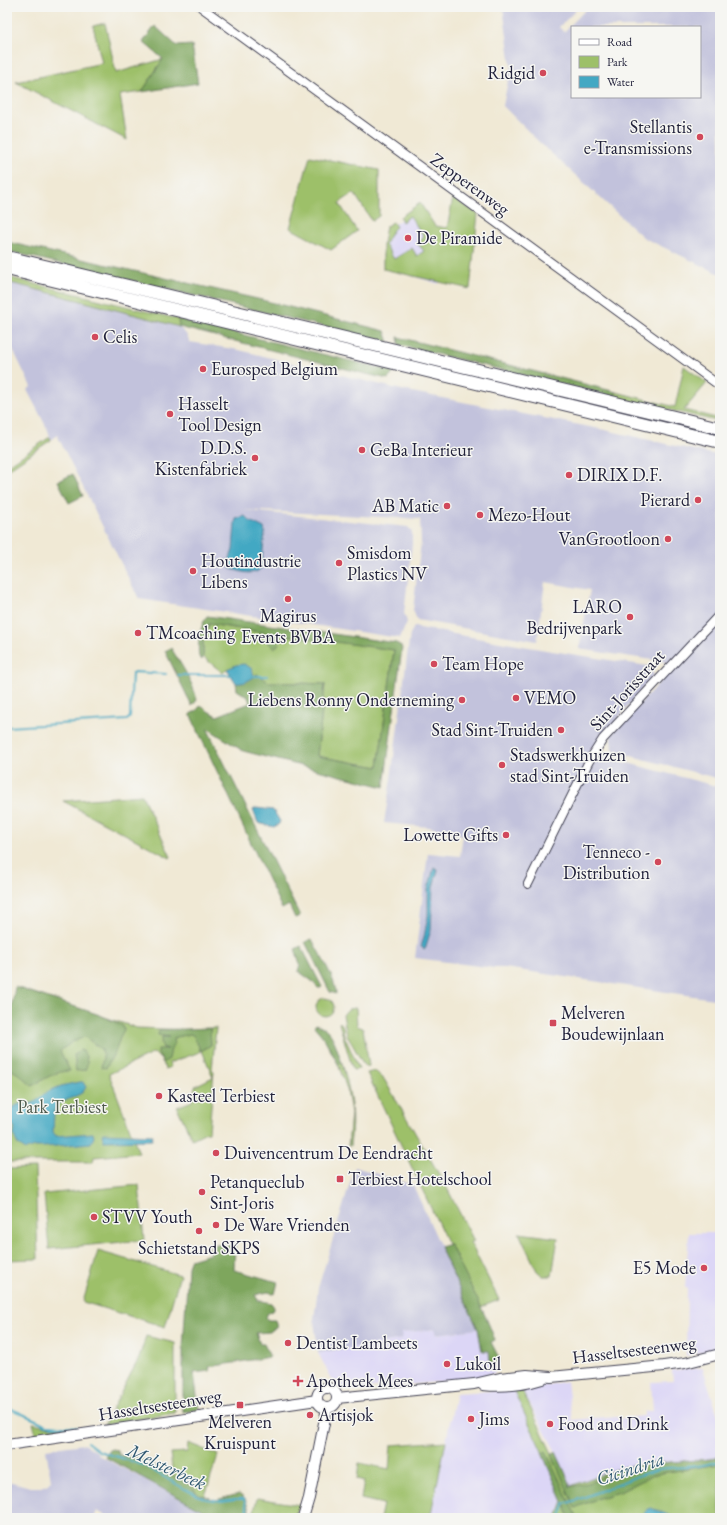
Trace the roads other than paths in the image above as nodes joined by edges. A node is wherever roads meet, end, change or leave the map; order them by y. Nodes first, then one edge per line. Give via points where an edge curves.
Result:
1 (201, 7) edge
2 (7, 257) edge
3 (7, 269) edge
4 (720, 386) edge
5 (720, 428) edge
6 (720, 442) edge
7 (720, 614) edge
8 (528, 884) dead end
9 (720, 1354) edge
10 (337, 1398) junction
11 (317, 1400) junction
12 (328, 1408) junction
13 (7, 1445) edge
14 (303, 1518) edge

1 - 4 street, Zepperenweg
2 - 5 highway
3 - 6 highway
7 - 8 street, Sint-Jorisstraat via 603,739 589,761
9 - 10 main road, Hasseltsesteenweg via 665,1366 551,1376 527,1375 474,1384
10 - 11 main road via 332,1389 325,1388 320,1391
10 - 12 main road via 333,1406
11 - 12 main road via 322,1407
11 - 13 main road, Hasseltsesteenweg
12 - 14 main road

